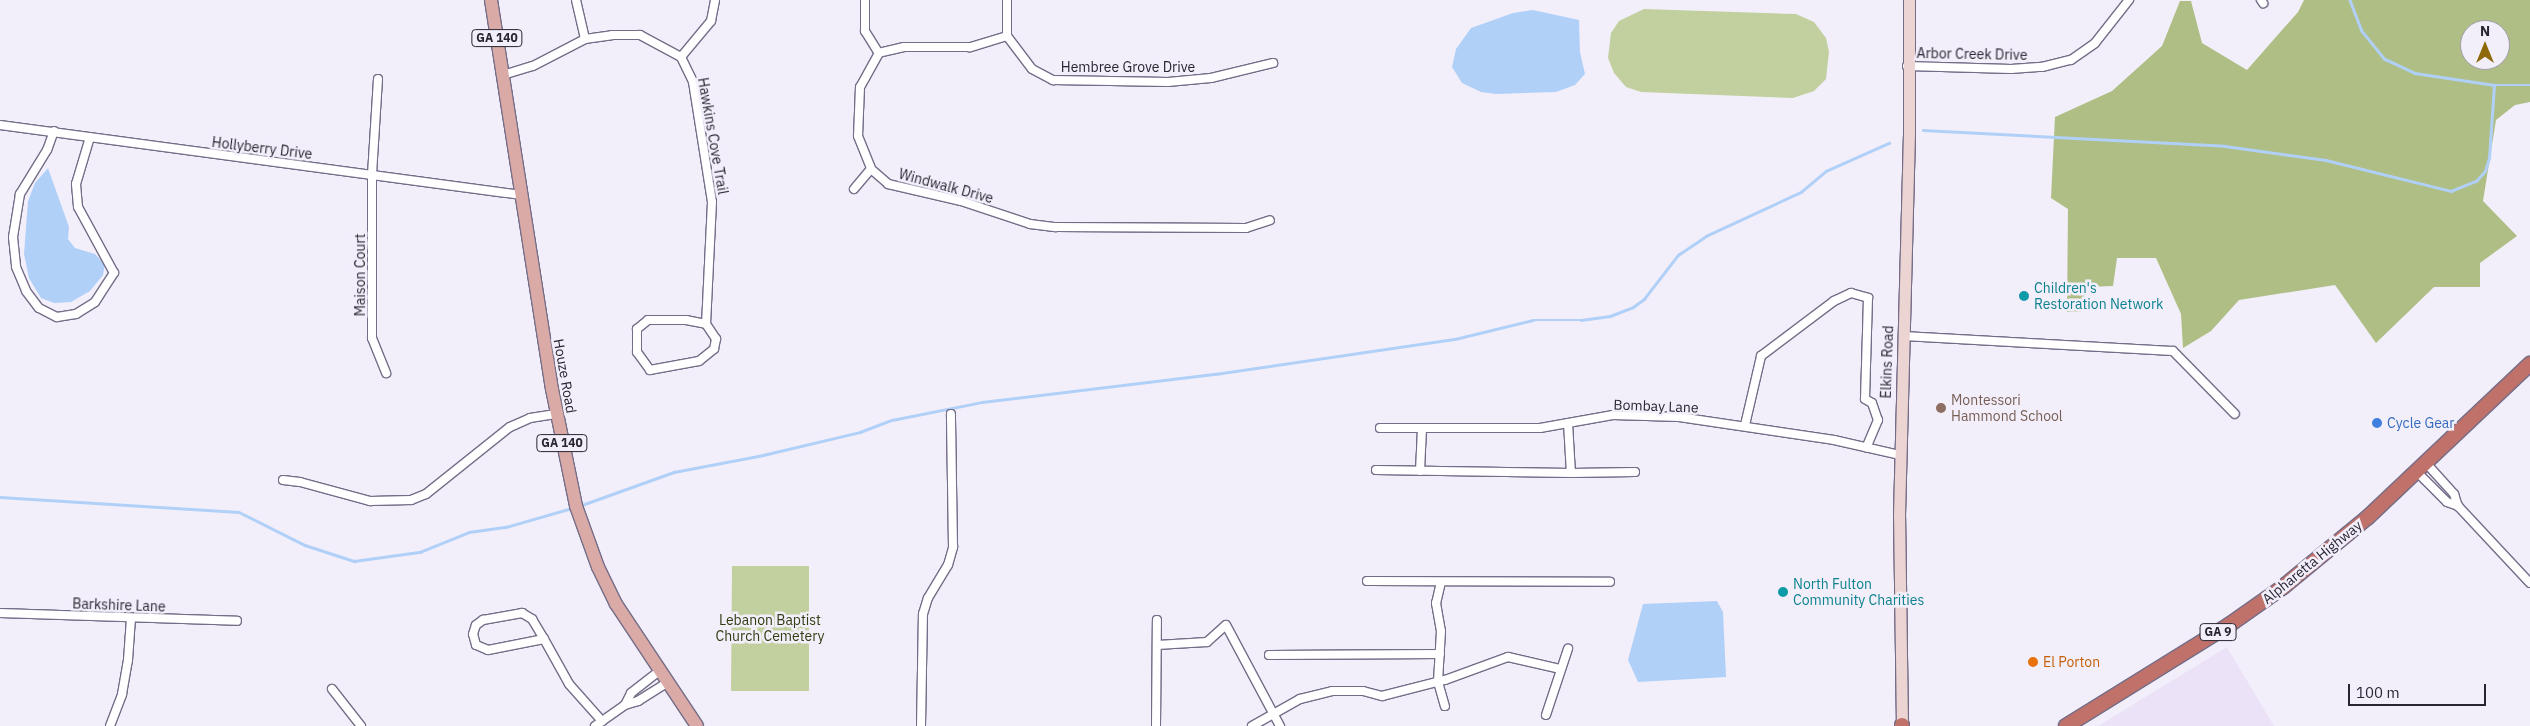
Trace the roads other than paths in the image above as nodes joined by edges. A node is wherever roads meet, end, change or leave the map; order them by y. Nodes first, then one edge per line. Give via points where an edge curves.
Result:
1 (491, 0) edge
2 (576, 0) edge
3 (715, 0) edge
4 (865, 0) edge
5 (1007, 0) edge
6 (1908, 0) edge
7 (2129, 0) edge
8 (1006, 36) junction
9 (585, 40) junction
10 (879, 53) junction
11 (681, 57) junction
12 (1273, 63) dead end
13 (1907, 66) junction
14 (503, 76) junction
15 (378, 79) dead end
16 (0, 125) edge
17 (54, 131) junction
18 (90, 136) junction
19 (872, 169) junction
20 (372, 174) junction
21 (854, 189) dead end
22 (521, 195) junction
23 (1270, 220) dead end
24 (706, 324) junction
25 (1903, 336) junction
26 (2530, 364) edge
27 (386, 373) dead end
28 (556, 414) junction
29 (951, 414) dead end
30 (2235, 414) dead end
31 (1568, 423) junction
32 (1745, 425) junction
33 (1380, 428) dead end
34 (1422, 428) junction
35 (1866, 448) junction
36 (1900, 455) junction
37 (2421, 468) junction
38 (1376, 470) dead end
39 (1420, 471) junction
40 (1635, 472) dead end
41 (1571, 473) junction
42 (283, 480) dead end
43 (2458, 506) junction
44 (1367, 581) dead end
45 (1440, 582) junction
46 (1610, 582) dead end
47 (2530, 583) edge
48 (0, 613) edge
49 (131, 618) junction
50 (1157, 620) dead end
51 (237, 621) dead end
52 (544, 639) junction
53 (1157, 645) junction
54 (1568, 649) dead end
55 (1440, 654) junction
56 (1269, 655) dead end
57 (1560, 669) junction
58 (659, 671) junction
59 (1438, 682) junction
60 (667, 683) junction
61 (332, 689) dead end
62 (625, 705) junction
63 (1445, 706) dead end
64 (1272, 714) junction
65 (1546, 715) dead end
66 (602, 721) junction
67 (110, 726) edge
68 (361, 726) edge
69 (595, 726) edge
70 (697, 726) edge
71 (921, 726) edge
72 (1156, 726) edge
73 (1252, 726) edge
74 (1280, 726) edge
75 (1902, 726) edge
76 (2066, 726) edge

1 - 14 main road, Houze Road / GA 140
2 - 9 street
3 - 11 street via 711,21
4 - 10 street via 865,30
5 - 8 street
6 - 13 street, Elkins Road
7 - 13 street, Arbor Creek Drive via 2096,44 2071,60 2042,67 2011,69
8 - 10 street via 970,47 904,46
8 - 12 street, Hembree Grove Drive via 1032,69 1053,80 1168,82 1211,78
9 - 11 street via 612,35 640,35
9 - 14 street via 533,66
10 - 19 street, Windwalk Drive via 860,87 858,136
11 - 24 street, Hawkins Cove Trail via 693,82 712,202
13 - 25 street, Elkins Road via 1909,135
14 - 22 main road, Houze Road / GA 140
15 - 20 street, Maison Court
16 - 17 street, Hollyberry Drive
17 - 18 street, Hollyberry Drive
17 - 18 street via 47,150 20,194 13,237 16,267 26,291 39,308 57,317 76,314 104,292 114,273 78,207 76,184
18 - 20 street, Hollyberry Drive
19 - 21 street
19 - 23 street, Windwalk Drive via 888,184 961,201 1030,224 1056,227 1246,228
20 - 22 street, Hollyberry Drive
20 - 27 street, Maison Court via 372,338
22 - 28 main road, Houze Road / GA 140
24 - 24 street via 716,339 709,355 699,361 650,370 637,352 637,329 648,320 686,320
25 - 30 street via 2173,351
25 - 36 street, Elkins Road
26 - 37 highway, Alpharetta Highway / GA 9
28 - 42 street via 530,418 510,427 426,494 411,500 370,501
28 - 58 main road, Houze Road / GA 140 via 567,471 595,559 630,629
29 - 71 street via 953,547 948,565 928,598 923,614
31 - 32 street, Bombay Lane via 1613,415 1679,417
31 - 34 street, Bombay Lane via 1540,428
31 - 41 street
32 - 35 street, Bombay Lane
32 - 35 street via 1761,356 1834,301 1851,293 1868,298 1865,399 1872,403 1878,420
33 - 34 street, Bombay Lane
34 - 39 street
35 - 36 street, Bombay Lane
36 - 75 street, Elkins Road
37 - 43 street via 2447,502
37 - 43 street via 2454,494
37 - 76 highway, Alpharetta Highway / GA 9 via 2327,553 2265,601
38 - 39 street
39 - 41 street
40 - 41 street
43 - 47 street
44 - 45 street
45 - 46 street
45 - 55 street via 1436,603 1441,631
48 - 49 street, Barkshire Lane
49 - 51 street, Barkshire Lane
49 - 67 street via 122,694
50 - 53 street
52 - 52 street via 532,619 522,613 483,620 472,634 476,645 488,650
52 - 66 street via 569,684
53 - 64 street via 1207,642 1226,625
53 - 72 street
54 - 57 street
55 - 56 street
55 - 59 street
57 - 59 street via 1508,657
57 - 65 street
58 - 60 main road, Houze Road / GA 140
58 - 62 street via 631,692
59 - 63 street
59 - 64 street via 1382,696 1332,690 1300,699
60 - 62 street
60 - 70 main road, Houze Road / GA 140
61 - 68 street
62 - 66 street
64 - 73 street
64 - 74 street
66 - 69 street

